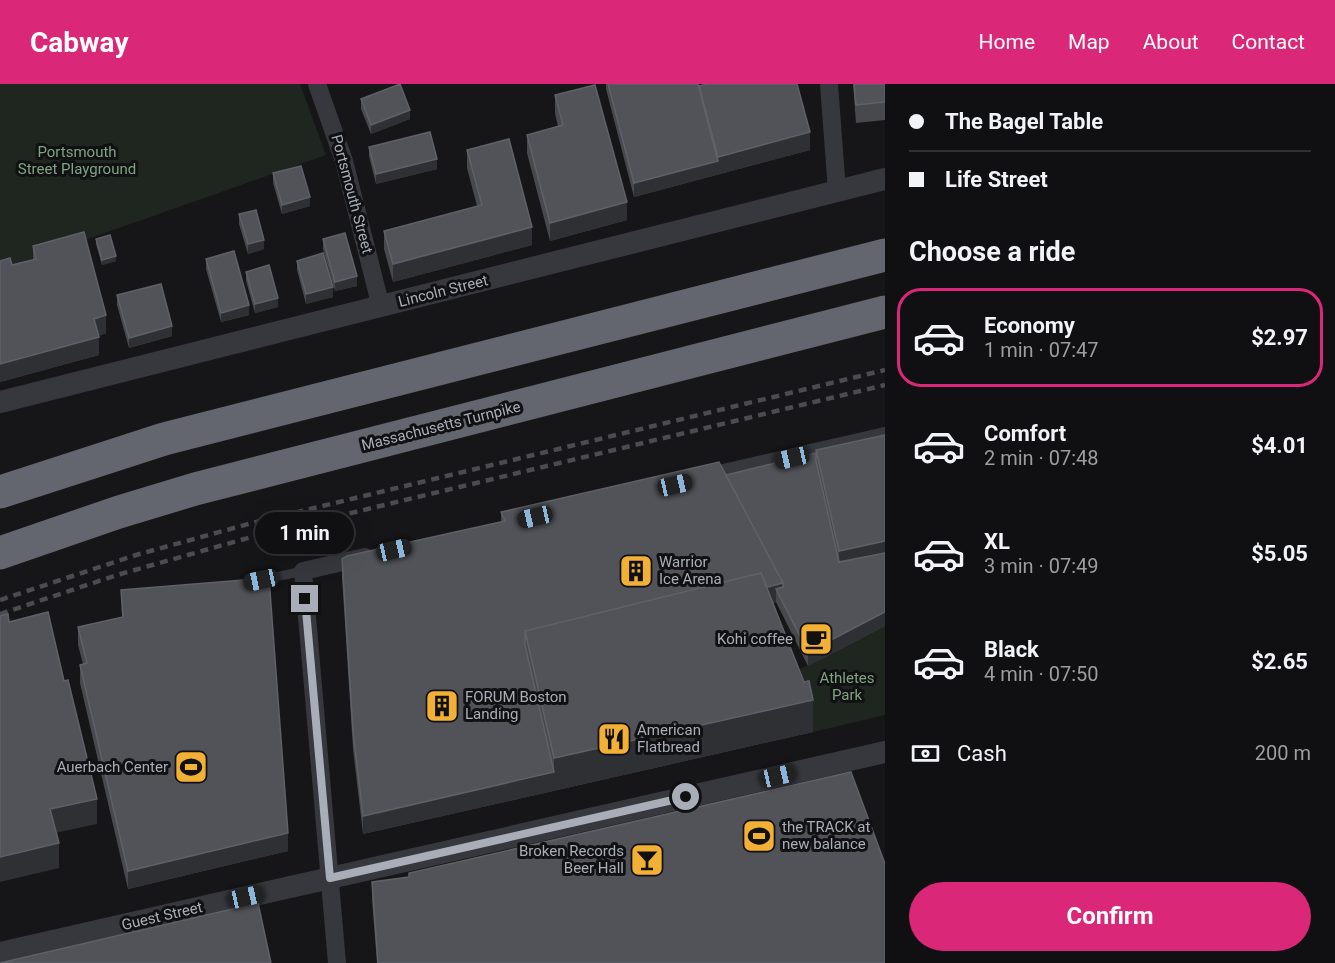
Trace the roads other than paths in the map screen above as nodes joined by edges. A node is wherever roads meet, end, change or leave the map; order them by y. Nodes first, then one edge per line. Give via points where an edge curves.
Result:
1 (317, 84) edge
2 (829, 84) edge
3 (885, 179) edge
4 (837, 191) junction
5 (885, 255) edge
6 (381, 307) junction
7 (885, 312) edge
8 (0, 402) edge
9 (885, 436) edge
10 (687, 482) edge
11 (0, 492) edge
12 (0, 553) edge
13 (383, 553) edge
14 (303, 571) junction
15 (251, 582) edge
16 (885, 752) edge
17 (330, 878) junction
18 (0, 953) edge
19 (337, 963) edge

1 - 6 street, Portsmouth Street via 344,161
2 - 4 street
3 - 4 street, Lincoln Street
4 - 6 street, Lincoln Street
5 - 11 highway via 239,419
6 - 8 street, Lincoln Street
7 - 12 highway, Massachusetts Turnpike via 195,489
9 - 10 street
13 - 14 street
14 - 15 lane
14 - 17 street
16 - 17 street, Guest Street
17 - 18 street, Guest Street
17 - 19 street

